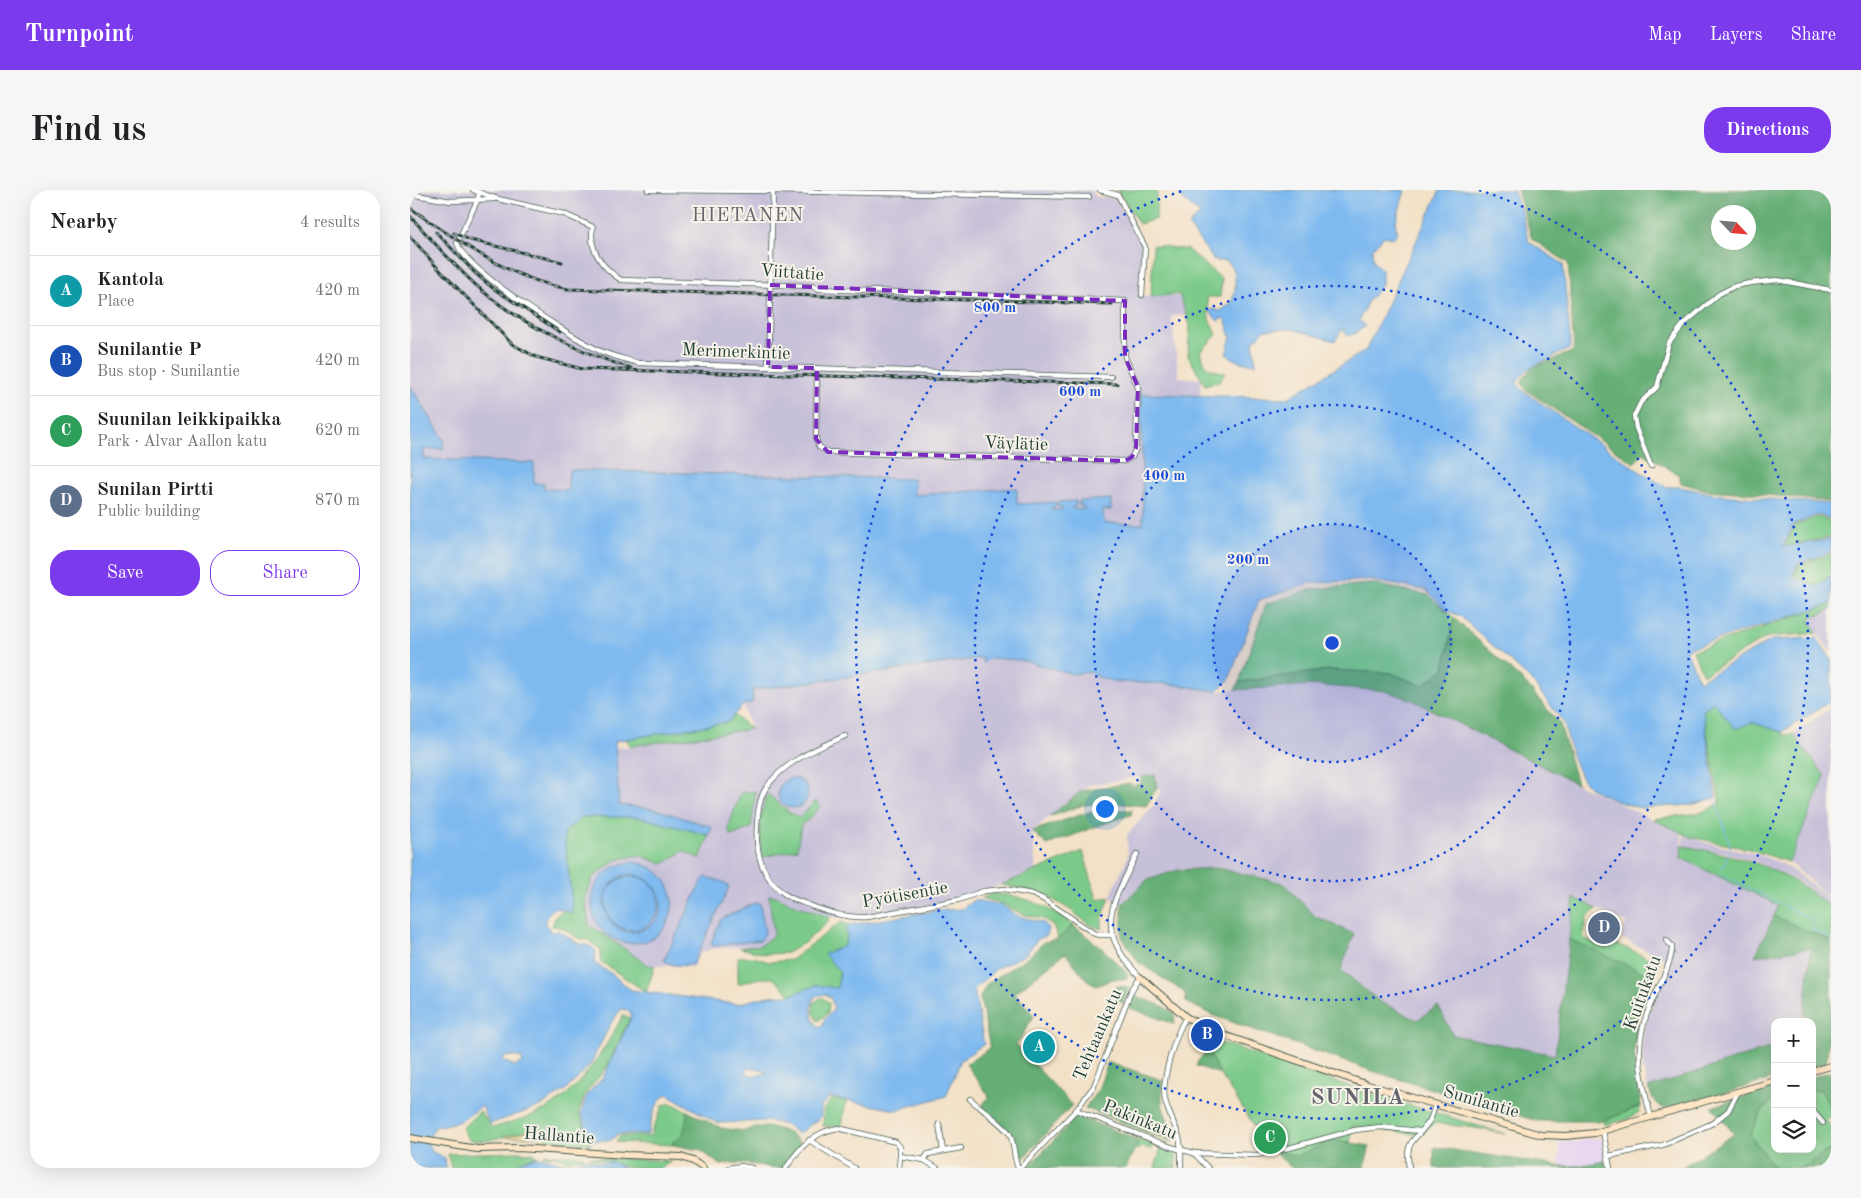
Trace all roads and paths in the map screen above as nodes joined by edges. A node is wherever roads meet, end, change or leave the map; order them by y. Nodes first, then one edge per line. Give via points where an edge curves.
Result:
1 (473, 190) edge
2 (648, 190) edge
3 (783, 190) edge
4 (1100, 190) edge
5 (773, 191) edge
6 (479, 192) junction
7 (410, 194) edge
8 (1090, 197) dead end
9 (478, 199) junction
10 (498, 199) junction
11 (770, 284) junction
12 (1831, 290) edge
13 (1142, 294) dead end
14 (1125, 301) joint
15 (768, 367) junction
16 (817, 368) junction
17 (1111, 377) dead end
18 (1651, 466) dead end
19 (845, 736) dead end
20 (1137, 854) dead end
21 (1113, 935) junction
22 (1666, 940) dead end
23 (1140, 977) junction
24 (1186, 1017) junction
25 (1831, 1066) edge
26 (1816, 1070) edge
27 (1771, 1082) edge
28 (1738, 1092) junction
29 (970, 1099) dead end
30 (1436, 1105) junction
31 (1076, 1110) junction
32 (1816, 1114) edge
33 (1651, 1117) junction
34 (1823, 1122) dead end
35 (939, 1124) dead end
36 (1603, 1130) junction
37 (1420, 1131) junction
38 (410, 1138) edge
39 (809, 1140) junction
40 (961, 1148) dead end
41 (943, 1151) junction
42 (1181, 1151) junction
43 (1194, 1153) junction
44 (900, 1156) junction
45 (1608, 1156) junction
46 (924, 1160) junction
47 (703, 1168) edge
48 (729, 1168) edge
49 (752, 1168) edge
50 (786, 1168) edge
51 (854, 1168) edge
52 (899, 1168) edge
53 (937, 1168) edge
54 (1019, 1168) edge
55 (1181, 1168) edge
56 (1208, 1168) edge
57 (1409, 1168) edge
58 (1610, 1168) edge

1 - 6 street, Viittatie
2 - 5 street
3 - 5 street
3 - 8 street
4 - 13 street via 1118,195 1145,246
5 - 11 street
6 - 9 street, Merimerkintie
6 - 10 street, Viittatie
7 - 9 street, Viittatie via 451,201
9 - 10 street, Viittatie
9 - 15 street, Merimerkintie via 457,243 458,248 501,288 582,341 600,351 638,363
10 - 11 street, Viittatie via 564,214 593,228 591,237 600,262 621,280
11 - 14 street, Viittatie via 829,290
11 - 15 street
12 - 18 street via 1777,280 1735,286 1719,294 1683,325 1669,343 1657,387 1641,402 1634,416
14 - 16 street, Väylätie via 1124,357 1138,387 1136,448 1132,457 1125,461 828,452 819,447 816,439
15 - 16 street, Merimerkintie
16 - 17 street, Merimerkintie
19 - 21 street, Pyötisentie via 786,767 767,786 761,799 756,832 758,858 768,876 787,895 829,913 854,918 958,900 996,889 1018,891 1054,905 1095,934
20 - 21 street via 1113,903 1110,920
21 - 23 street via 1123,958
22 - 33 street, Kuitukatu via 1672,946 1671,957 1648,1011 1639,1045 1642,1081
23 - 24 street, Sunilantie
23 - 31 street, Tehtaankatu via 1131,991 1094,1086
24 - 30 street, Sunilantie via 1236,1040
24 - 42 street via 1165,1076 1166,1103 1180,1139
25 - 26 street
27 - 28 street, Sunilantie
28 - 33 street, Sunilantie
28 - 45 street via 1728,1111 1712,1123 1663,1145
29 - 54 street via 1009,1133
30 - 36 street, Sunilantie via 1542,1135 1566,1136
30 - 37 street via 1429,1122
31 - 42 street, Pakinkatu
31 - 54 street, Tehtaankatu
32 - 34 street
33 - 36 street, Sunilantie
35 - 41 street
36 - 45 street
37 - 43 street, Pakinkatu via 1380,1127 1355,1130 1257,1155
37 - 57 street via 1409,1144
38 - 47 street, Hallantie via 477,1149 518,1148 675,1157
39 - 44 street via 829,1129 846,1129 896,1142 900,1146
39 - 50 street
39 - 51 street
40 - 41 street
41 - 46 street via 928,1154
42 - 43 street, Pakinkatu
42 - 55 street
43 - 56 street
44 - 46 street
44 - 52 street
45 - 58 street
46 - 53 street
48 - 49 street

